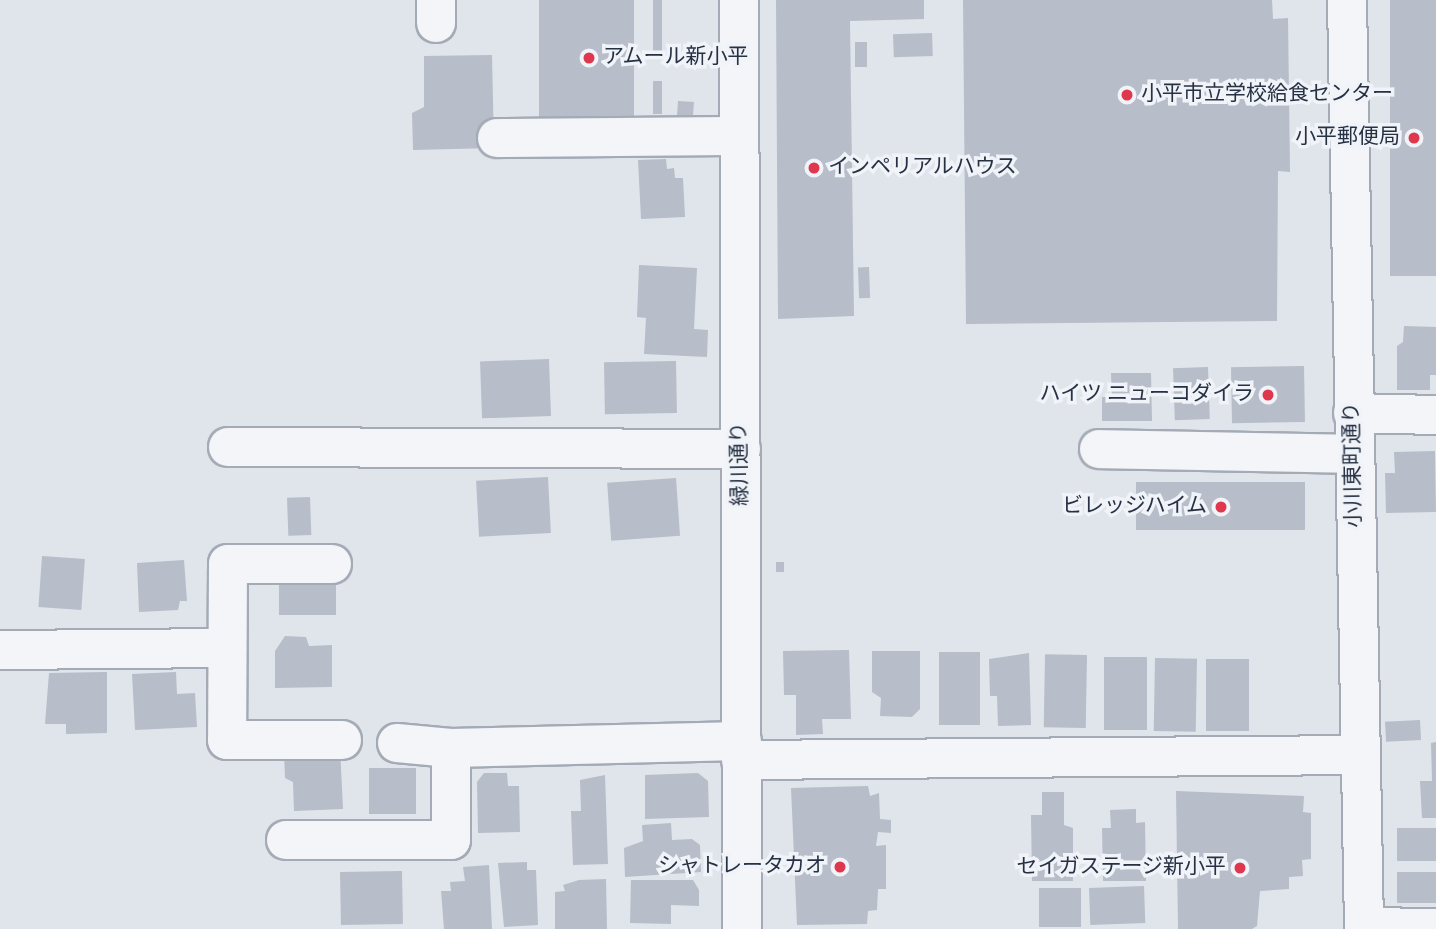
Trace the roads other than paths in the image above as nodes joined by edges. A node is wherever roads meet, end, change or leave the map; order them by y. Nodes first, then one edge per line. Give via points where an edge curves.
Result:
1 (739, 0) edge
2 (1347, 0) edge
3 (739, 136) junction
4 (497, 138) dead end
5 (1353, 413) junction
6 (1436, 415) edge
7 (228, 447) dead end
8 (741, 449) junction
9 (1099, 449) dead end
10 (1354, 454) junction
11 (332, 564) dead end
12 (227, 648) junction
13 (0, 650) edge
14 (342, 740) dead end
15 (397, 743) dead end
16 (452, 748) junction
17 (742, 751) junction
18 (1359, 755) junction
19 (286, 840) dead end
20 (1364, 928) edge
21 (1436, 928) edge
22 (742, 929) edge

1 - 3 street, 緑川通り
2 - 5 street, 小川東町通り
3 - 4 street
3 - 8 street, 緑川通り
5 - 6 street
5 - 10 street, 小川東町通り
7 - 8 street
8 - 17 street, 緑川通り
9 - 10 street
10 - 18 street, 小川東町通り
11 - 12 street via 228,564
12 - 13 street
12 - 14 street via 227,740
15 - 16 street
16 - 17 street
16 - 19 street via 451,840
17 - 18 street
17 - 22 street, 緑川通り
18 - 20 street, 小川東町通り
20 - 21 street

